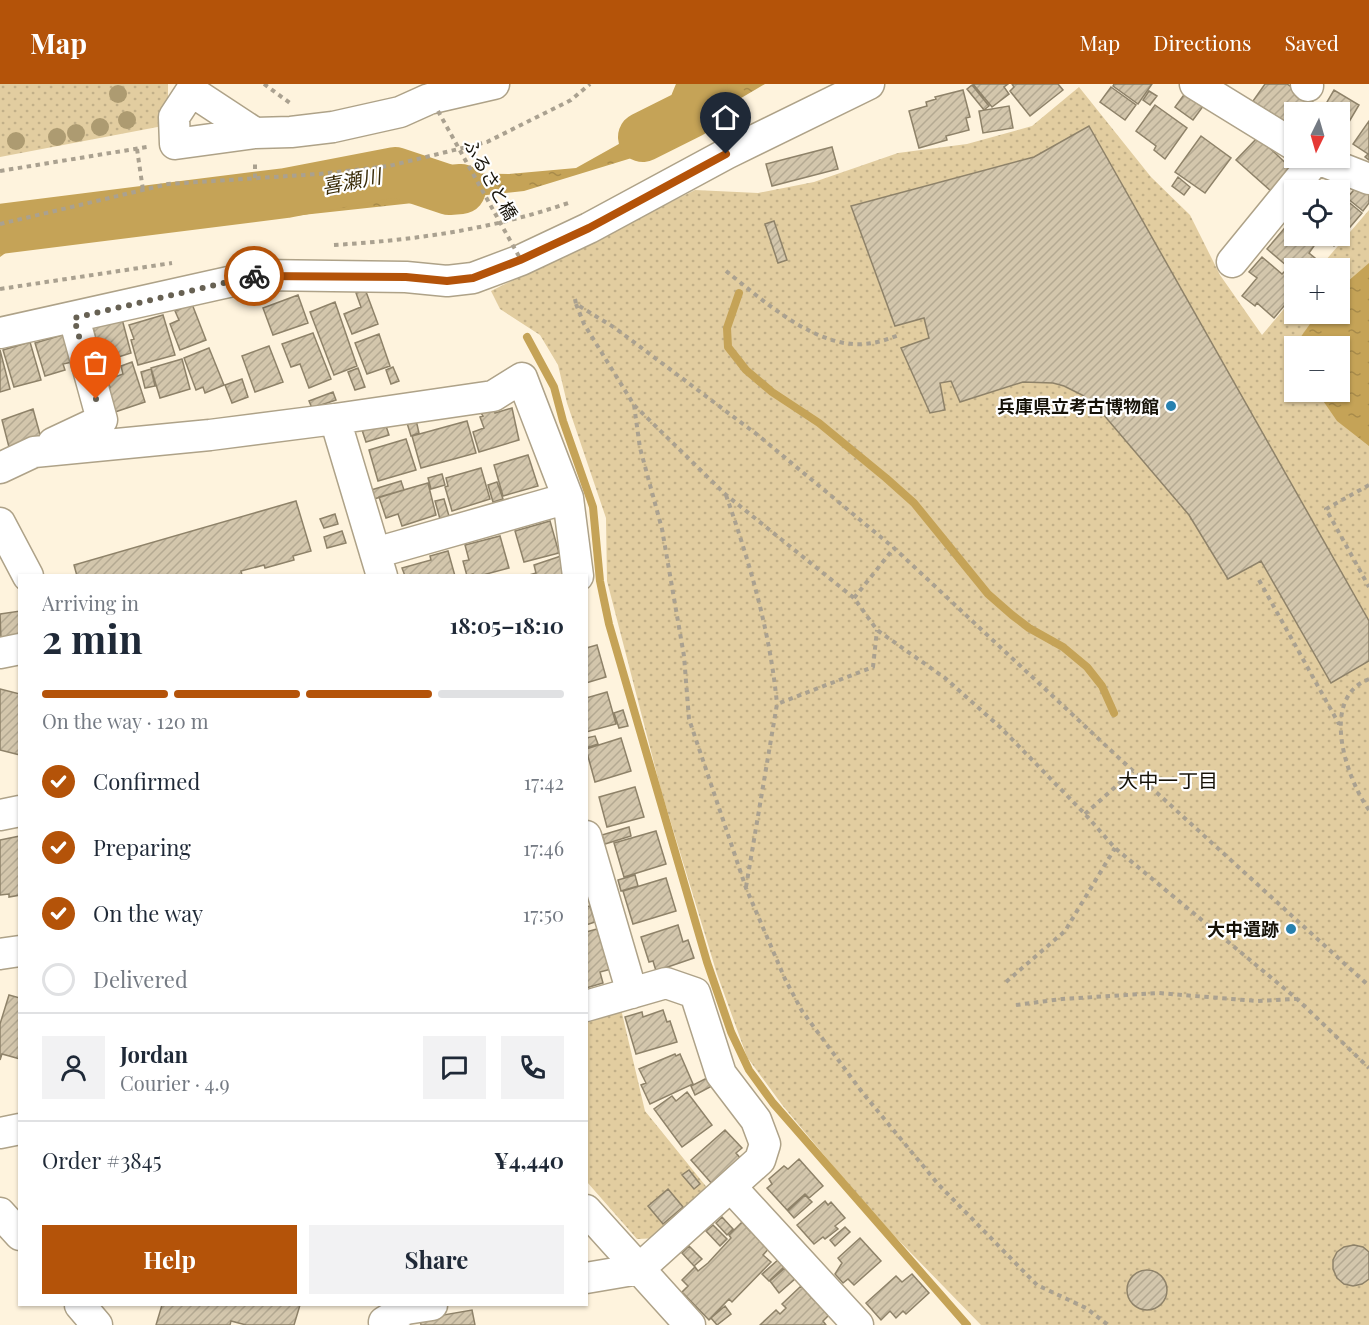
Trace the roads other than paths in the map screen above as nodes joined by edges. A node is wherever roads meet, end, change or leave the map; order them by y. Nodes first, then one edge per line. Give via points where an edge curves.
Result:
1 (494, 84) edge
2 (869, 84) edge
3 (1195, 84) edge
4 (255, 134) junction
5 (1284, 139) edge
6 (1298, 168) edge
7 (1342, 168) edge
8 (1369, 179) edge
9 (1232, 262) dead end
10 (74, 318) junction
11 (0, 333) edge
12 (335, 419) junction
13 (34, 452) junction
14 (0, 468) edge
15 (568, 498) junction
16 (0, 523) edge
17 (373, 569) edge
18 (27, 574) edge
19 (578, 574) edge
20 (18, 649) edge
21 (0, 653) edge
22 (18, 811) edge
23 (0, 815) edge
24 (588, 843) edge
25 (18, 951) edge
26 (0, 954) edge
27 (632, 993) junction
28 (588, 1005) edge
29 (18, 1129) edge
30 (0, 1133) edge
31 (730, 1187) junction
32 (588, 1212) edge
33 (0, 1214) edge
34 (18, 1233) edge
35 (639, 1269) junction
36 (588, 1278) edge
37 (81, 1306) edge
38 (427, 1306) edge
39 (380, 1318) edge
40 (97, 1325) edge
41 (690, 1325) edge
42 (858, 1325) edge

1 - 4 street via 429,99 400,112 355,123
2 - 10 street via 726,154 589,228 473,278 447,281 260,275
3 - 5 street
4 - 4 street via 175,144 174,117 191,91
6 - 9 street
7 - 8 street
10 - 11 street
10 - 13 street via 102,420
12 - 13 street
12 - 15 street via 493,396 522,378
12 - 17 street
13 - 14 street
15 - 17 street
15 - 19 street
16 - 18 street
20 - 21 street
22 - 23 street
24 - 27 street
25 - 26 street
27 - 28 street
27 - 31 street via 666,983 695,993 721,1074 756,1120 765,1144 760,1160
29 - 30 street
31 - 35 street
31 - 42 street
32 - 35 street
33 - 34 street
35 - 36 street
35 - 41 street
37 - 40 street
38 - 39 street

